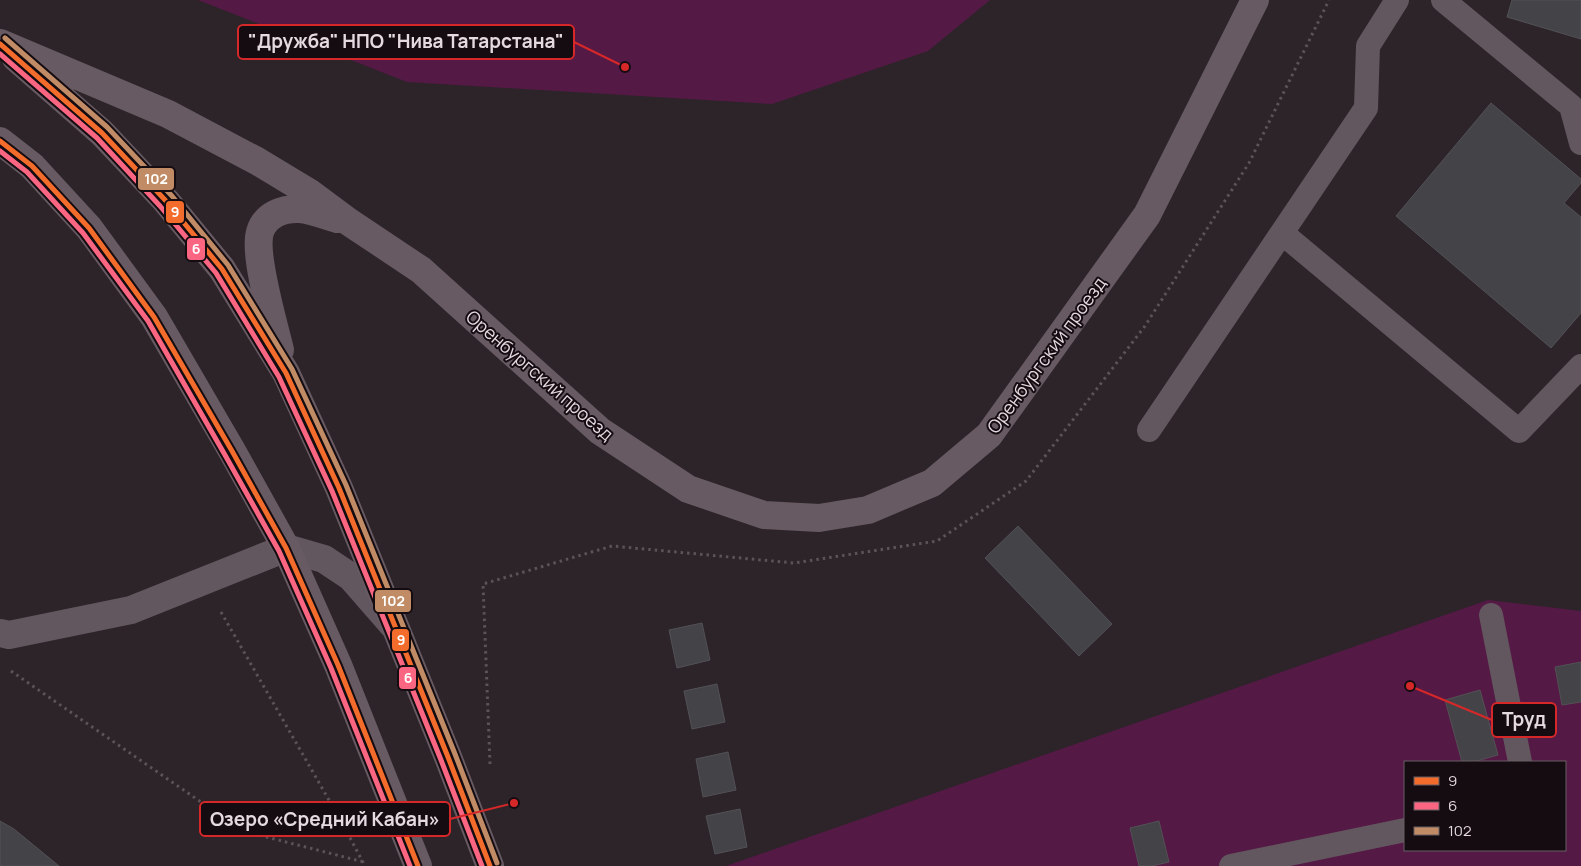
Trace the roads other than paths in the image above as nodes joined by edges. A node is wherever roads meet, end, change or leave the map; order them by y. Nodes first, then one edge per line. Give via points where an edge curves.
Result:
1 (1256, 0) edge
2 (1397, 0) edge
3 (1443, 0) edge
4 (0, 43) edge
5 (0, 141) edge
6 (1581, 143) edge
7 (349, 222) junction
8 (1282, 233) junction
9 (1581, 366) edge
10 (286, 373) junction
11 (1149, 430) dead end
12 (286, 548) junction
13 (1491, 615) dead end
14 (395, 627) junction
15 (0, 633) edge
16 (1520, 761) edge
17 (1404, 830) edge
18 (418, 866) edge
19 (490, 866) edge
20 (1231, 866) edge

1 - 7 main road, Оренбургский проезд via 1147,215 988,435 932,483 868,510 819,518 764,515 688,489 600,431 421,270
2 - 8 lane via 1368,46 1366,108
3 - 6 lane via 1571,106
4 - 7 main road, Оренбургский проезд via 168,114 257,161 310,193
4 - 10 main road via 102,133 166,201 222,269
5 - 12 main road via 32,166 89,228 154,317
7 - 10 main road via 300,209 281,211 267,218 259,233 260,262
8 - 9 lane via 1519,430
8 - 11 lane
10 - 14 main road via 339,488
12 - 14 street via 324,559 352,577
12 - 15 street via 130,610 9,635
12 - 18 main road via 338,665
13 - 16 lane
14 - 19 main road
17 - 20 lane

